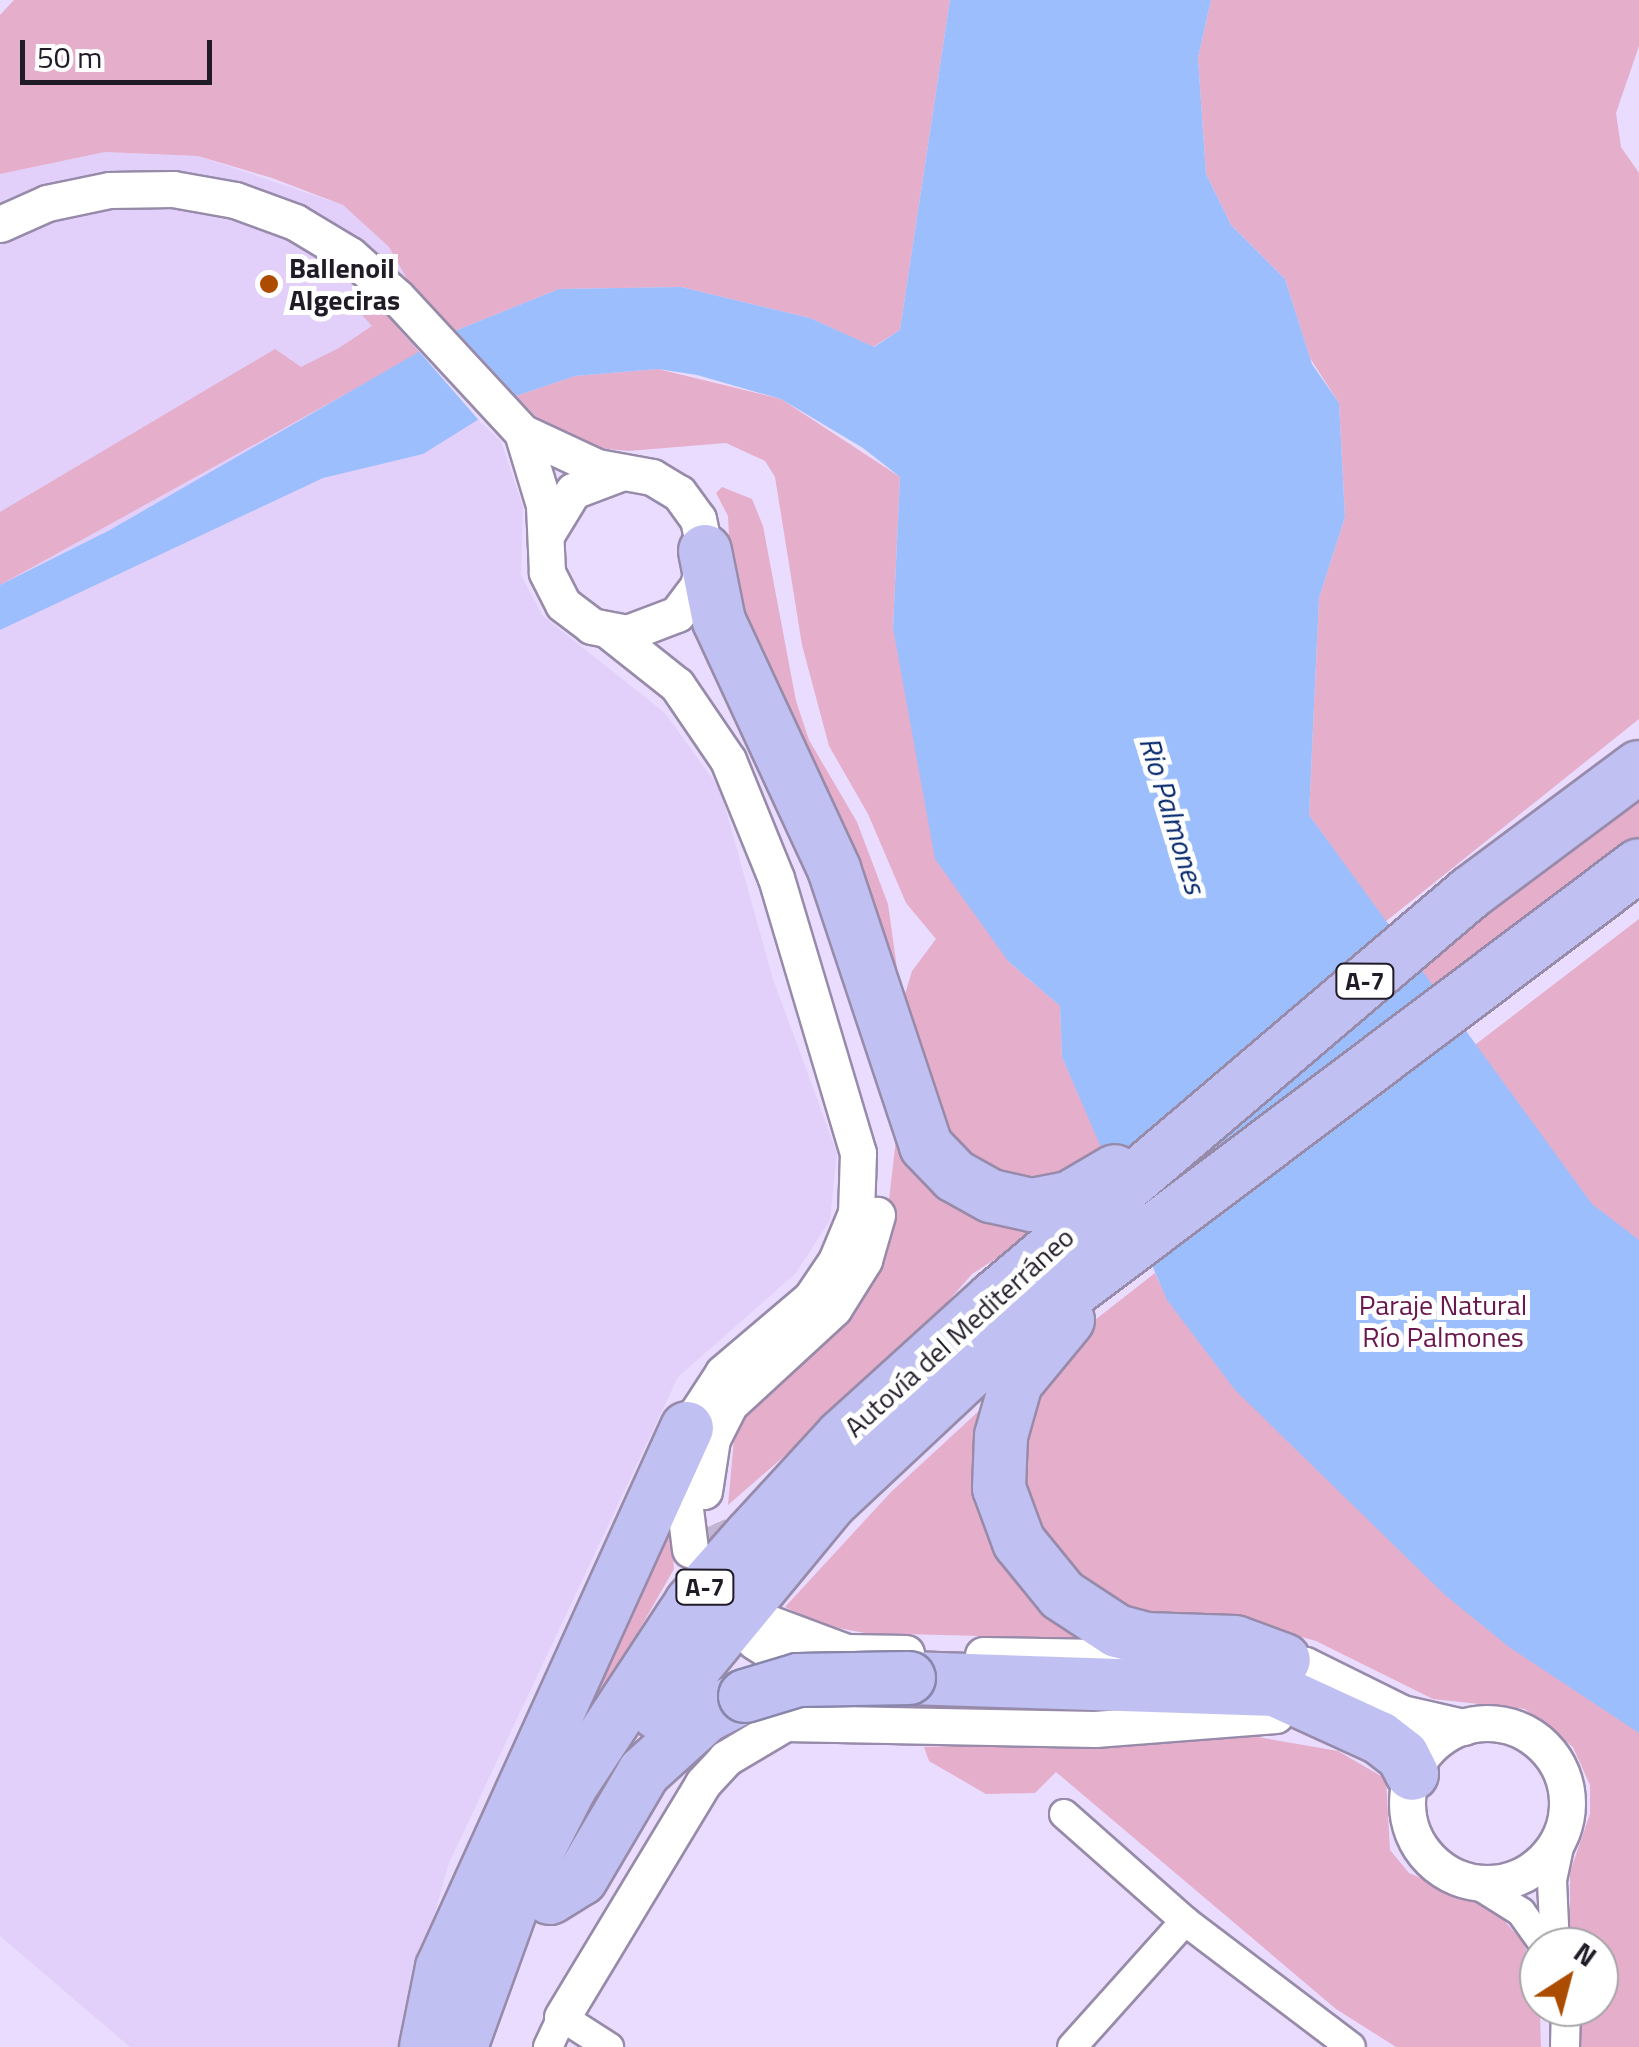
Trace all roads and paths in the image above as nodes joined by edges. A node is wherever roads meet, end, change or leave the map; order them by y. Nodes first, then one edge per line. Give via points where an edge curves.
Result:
1 (0, 224) edge
2 (522, 432) junction
3 (622, 472) junction
4 (546, 536) junction
5 (702, 568) junction
6 (609, 631) junction
7 (1639, 766) edge
8 (1639, 865) edge
9 (1088, 1226) junction
10 (687, 1428) junction
11 (1284, 1660) junction
12 (1275, 1715) junction
13 (1463, 1726) junction
14 (1410, 1783) junction
15 (1064, 1814) dead end
16 (1562, 1832) junction
17 (1476, 1883) junction
18 (550, 1898) junction
19 (1185, 1922) junction
20 (1532, 1927) edge
21 (1554, 1927) edge
22 (555, 2032) edge
23 (426, 2047) edge
24 (461, 2047) edge
25 (496, 2047) edge
26 (609, 2047) edge
27 (1072, 2047) edge
28 (1351, 2047) edge

1 - 2 street via 47,203 109,190 173,189 235,200 295,222 350,254 397,297
2 - 3 street via 568,456
2 - 4 street
3 - 4 street via 573,491
3 - 5 street via 652,477 679,493 698,519
4 - 6 street via 547,572 564,604
5 - 6 street via 662,624
5 - 9 highway via 719,621 834,869 926,1146 955,1176 991,1196
5 - 10 street via 711,648 788,854 870,1112 882,1180 873,1233 851,1285 816,1327 753,1378 720,1422 706,1459 700,1538 681,1477
6 - 10 street via 677,685 728,760 776,878 858,1153 856,1213 836,1261 810,1298 724,1372
7 - 9 highway, A-7 via 1471,892 1258,1070 1196,1103 1100,1184
8 - 9 highway, Autovía del Mediterráneo / A-7 via 1522,954
9 - 11 highway via 1099,1293 1056,1330 1016,1383 1001,1436 999,1488 1019,1542 1062,1595 1117,1631 1146,1639 1236,1642
9 - 18 highway, Autovía del Mediterráneo / A-7 via 773,1566 650,1723
9 - 24 highway, Autovía del Mediterráneo / A-7 via 842,1436 691,1603 571,1786 518,1887
10 - 23 highway via 442,1968
11 - 12 street via 846,1652 763,1632 822,1684 905,1706
11 - 13 street via 1356,1685 1422,1720
12 - 14 street via 1374,1751
12 - 22 street via 1094,1729 785,1724 726,1758 703,1783
13 - 14 street via 1432,1745
13 - 16 street via 1498,1724 1546,1748 1567,1797
14 - 17 street via 1417,1844 1442,1870
14 - 18 highway, bridge via 1403,1756 1380,1738 1275,1690 798,1680 706,1716 644,1772 581,1879
15 - 19 street
16 - 17 street via 1528,1873
16 - 21 street via 1552,1880
17 - 20 street via 1522,1912
18 - 25 highway, Autovía del Mediterráneo / A-7
19 - 27 street
19 - 28 street
22 - 26 street

